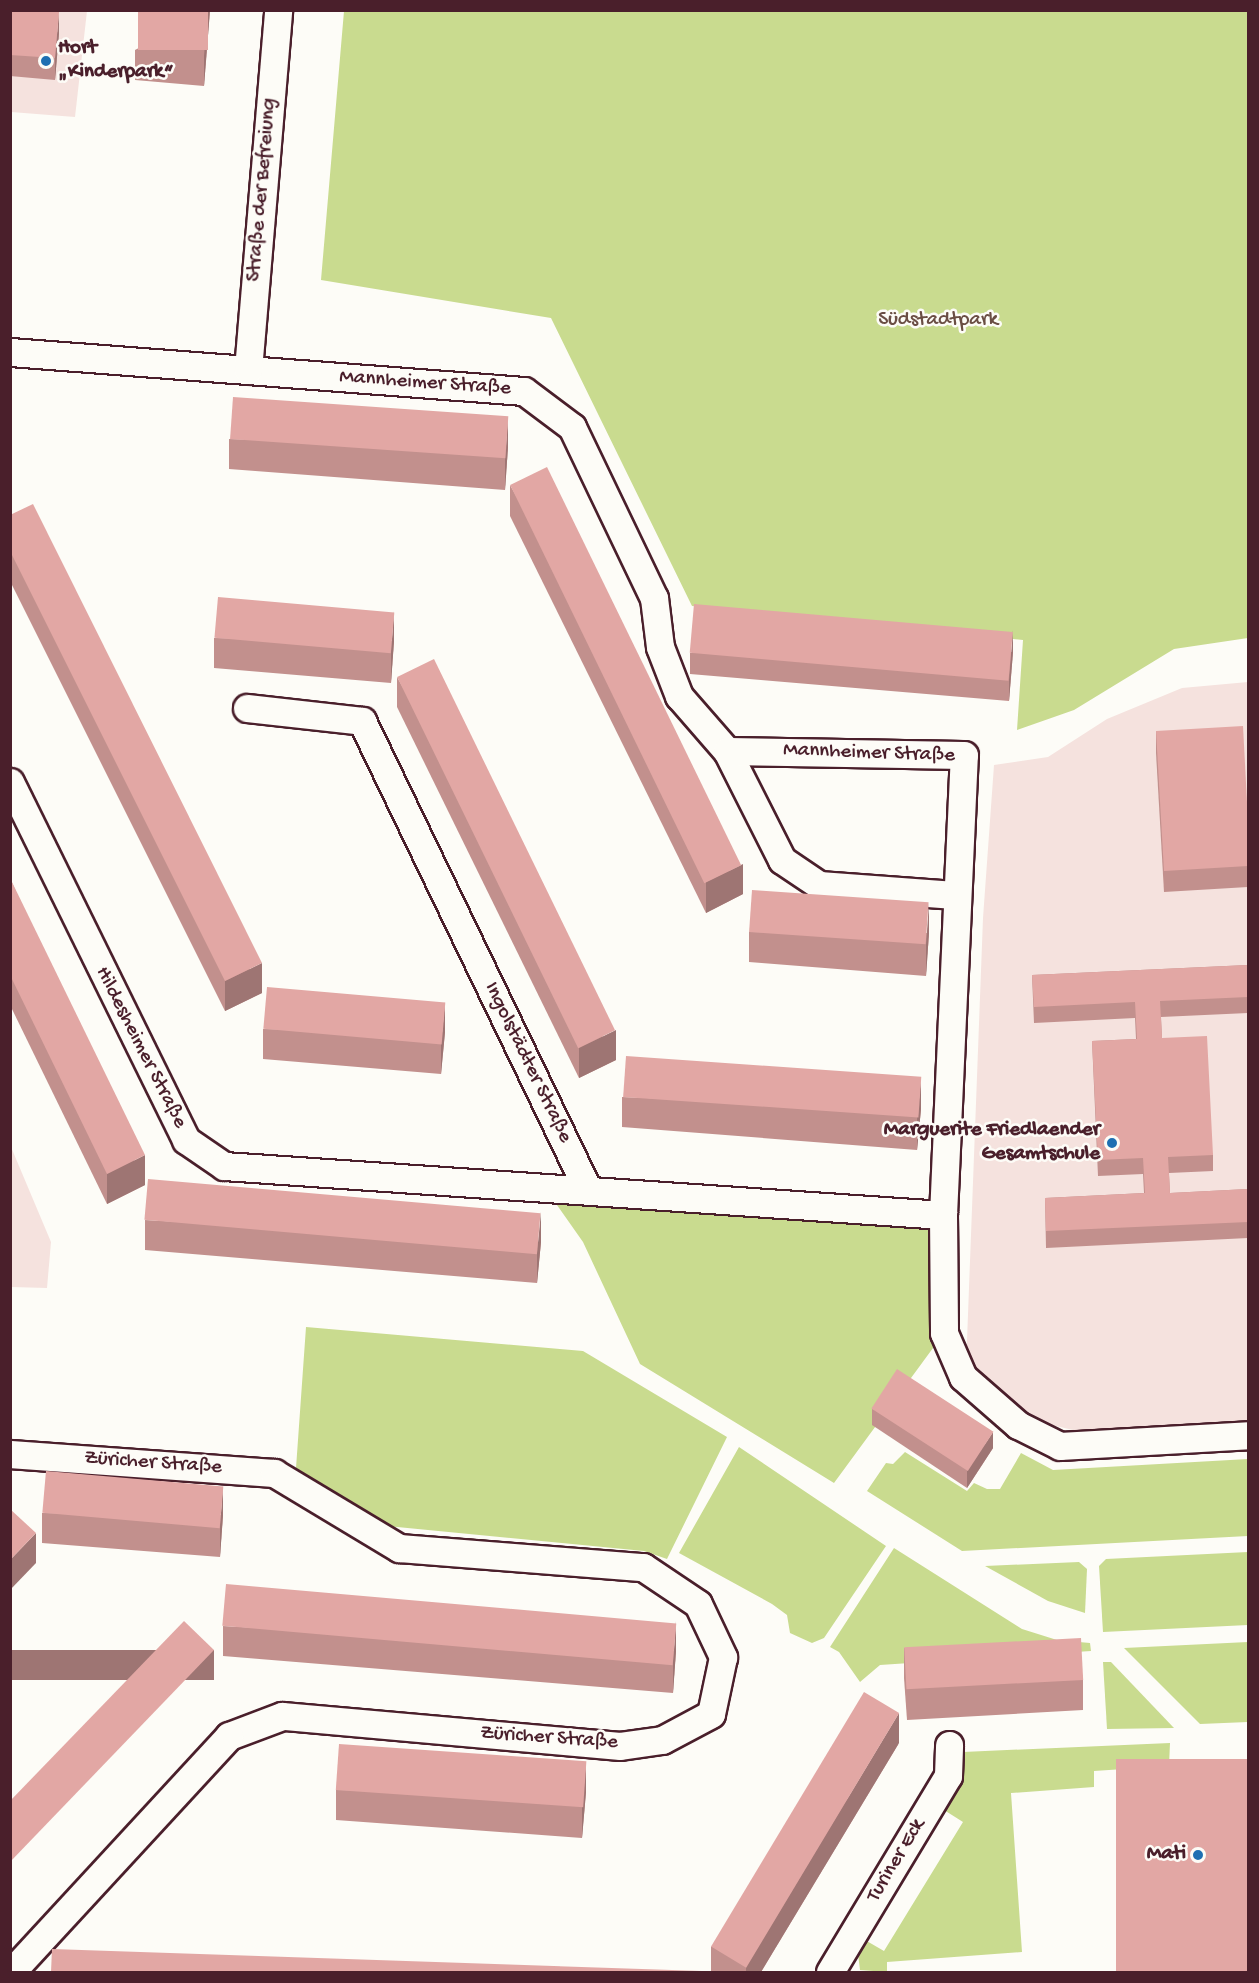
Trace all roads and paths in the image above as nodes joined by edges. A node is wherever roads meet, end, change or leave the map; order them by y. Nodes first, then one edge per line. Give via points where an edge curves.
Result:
1 (278, 10) edge
2 (10, 352) edge
3 (248, 370) junction
4 (247, 708) dead end
5 (727, 751) junction
6 (10, 782) edge
7 (955, 896) junction
8 (587, 1188) junction
9 (943, 1215) junction
10 (1248, 1436) edge
11 (10, 1454) edge
12 (948, 1745) dead end
13 (10, 1972) edge
14 (830, 1972) edge

1 - 3 street, Straße der Befreiung
2 - 3 street, Mannheimer Straße
3 - 5 street, Mannheimer Straße via 524,391 572,427 654,598 660,647 679,696
4 - 8 street, Ingolstädter Straße via 362,721
5 - 7 street, Mannheimer Straße via 782,860 819,885
5 - 7 street, Mannheimer Straße via 964,755
6 - 8 street, Hildesheimer Straße via 186,1140 224,1166
7 - 9 street
8 - 9 street
9 - 10 street via 944,1333 963,1377 1018,1425 1060,1446
11 - 13 street, Züricher Straße via 274,1473 399,1548 643,1567 698,1604 723,1657 711,1714 662,1740 620,1746 282,1716 229,1736
12 - 14 street, Turiner Eck via 948,1776

